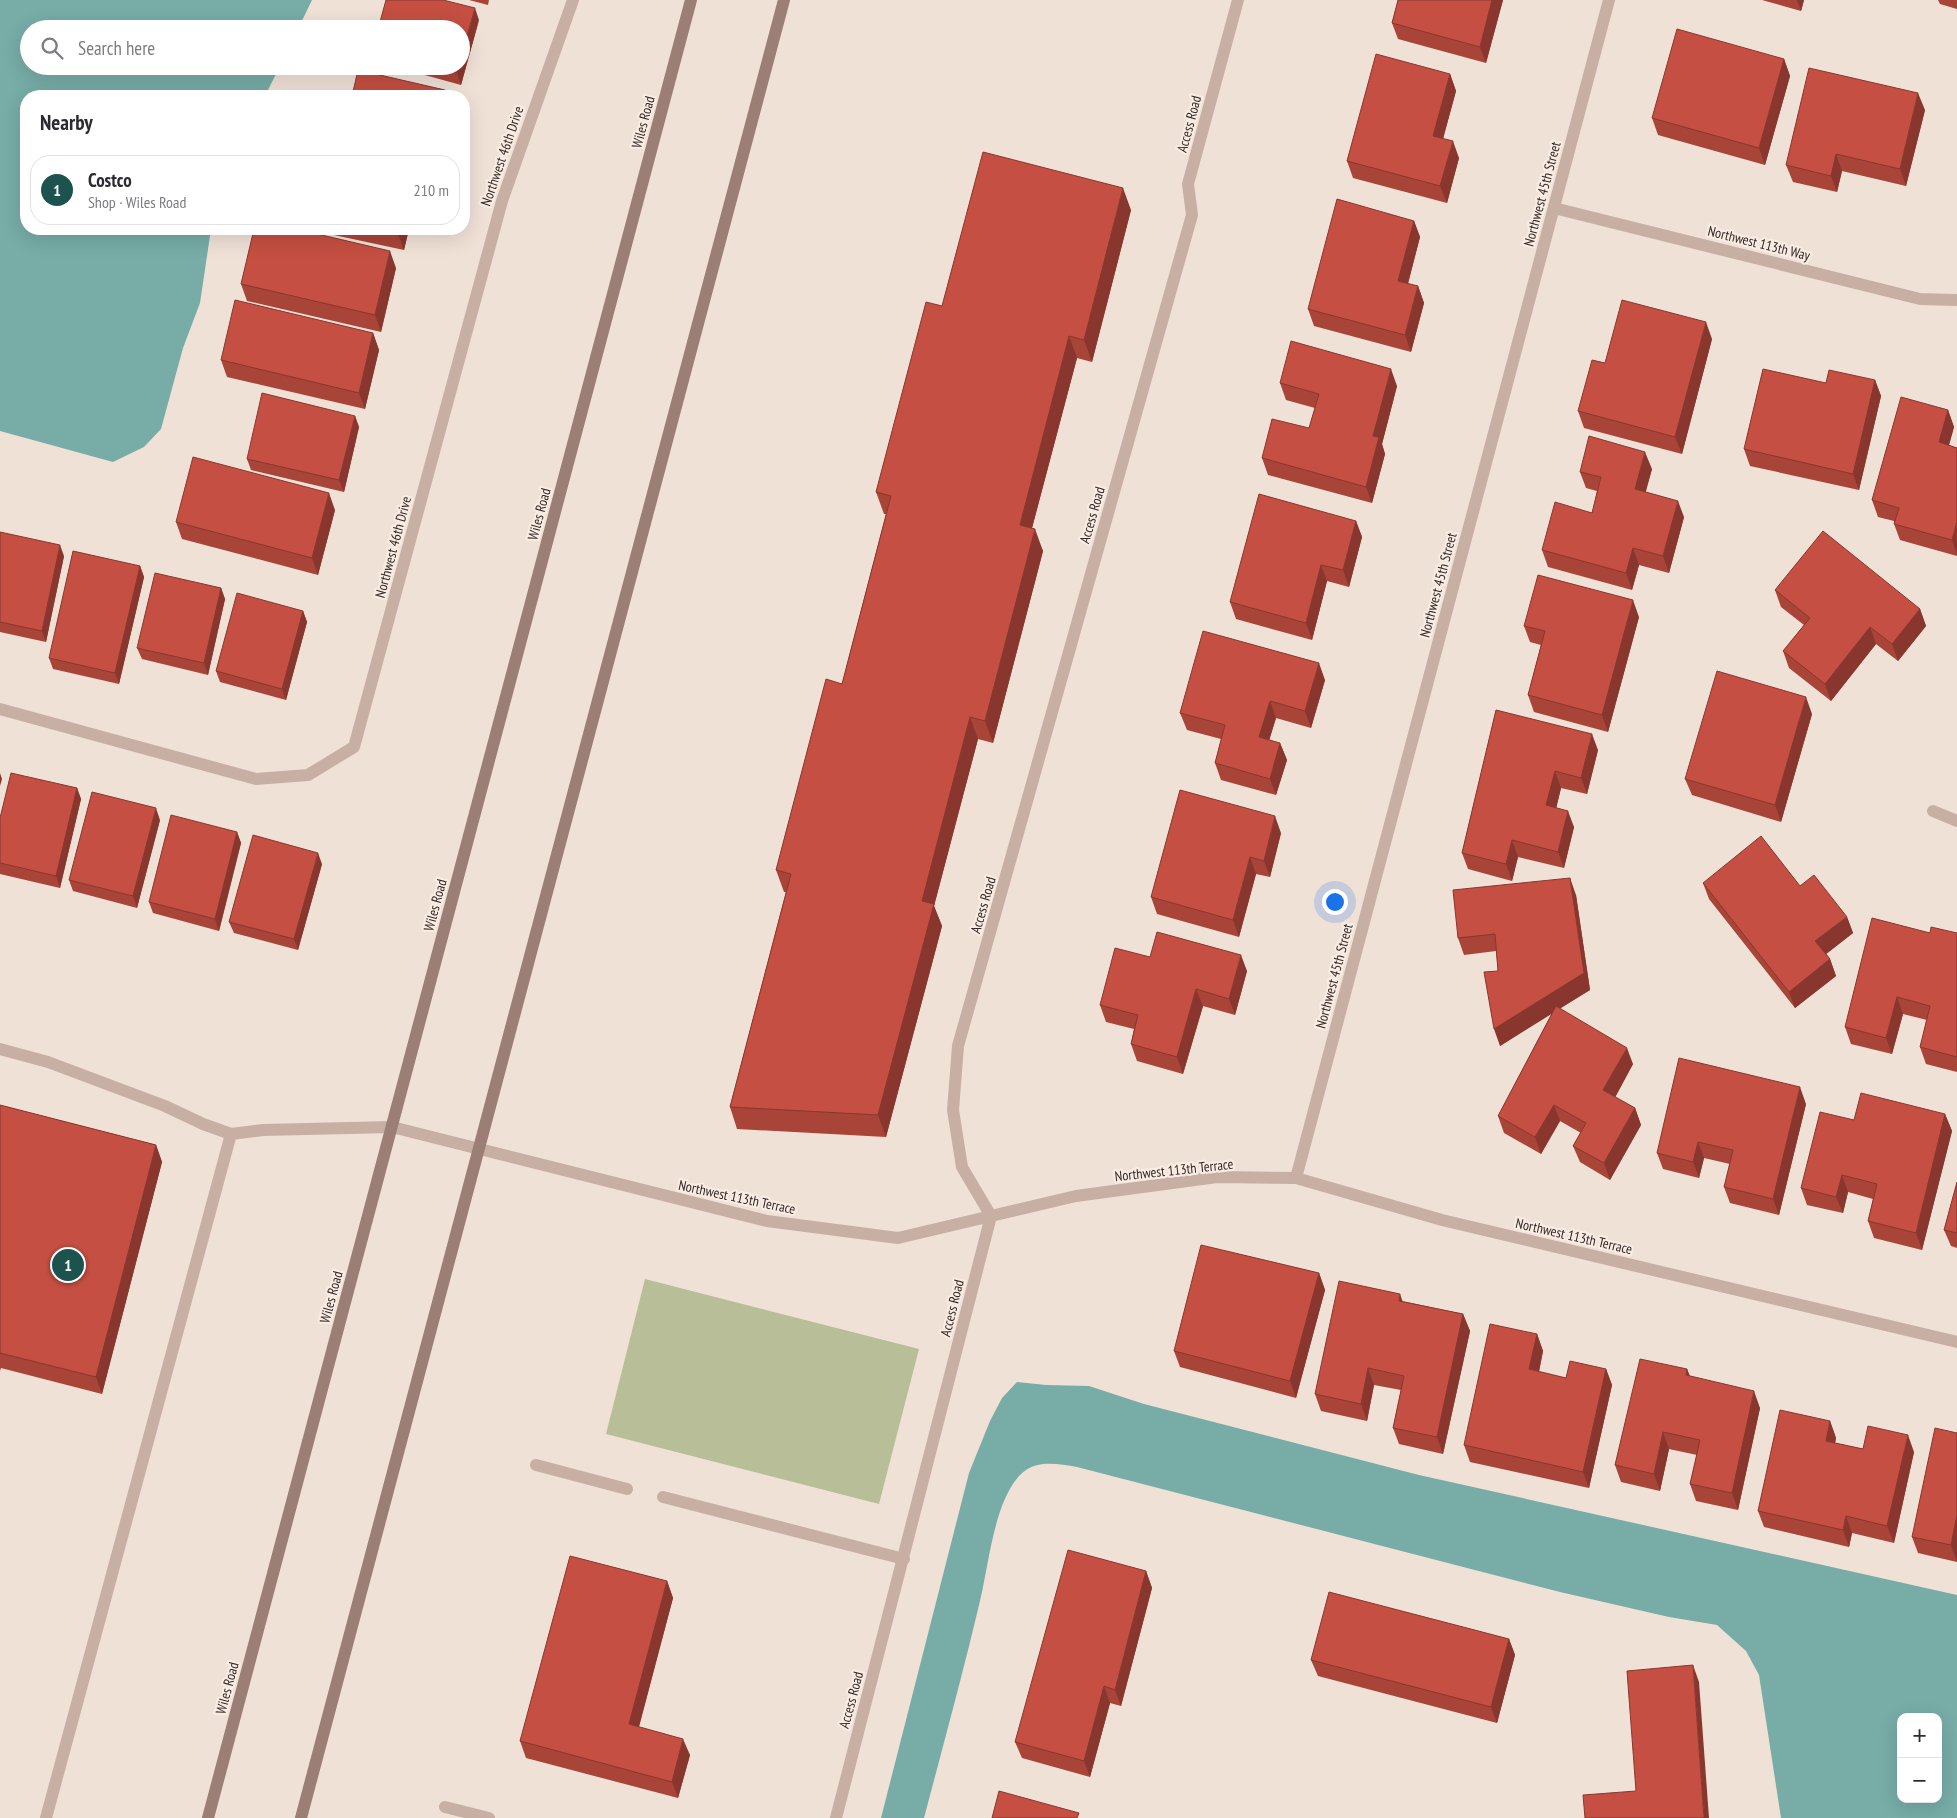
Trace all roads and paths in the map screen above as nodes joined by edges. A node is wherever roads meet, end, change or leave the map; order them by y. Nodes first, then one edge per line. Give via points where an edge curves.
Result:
1 (573, 0) edge
2 (691, 0) edge
3 (784, 0) edge
4 (1238, 0) edge
5 (1610, 0) edge
6 (1554, 208) junction
7 (1957, 300) edge
8 (0, 709) edge
9 (1933, 811) dead end
10 (1957, 821) edge
11 (0, 1049) edge
12 (392, 1127) junction
13 (231, 1134) junction
14 (478, 1148) junction
15 (1296, 1178) junction
16 (991, 1216) junction
17 (1957, 1342) edge
18 (536, 1465) dead end
19 (627, 1489) dead end
20 (663, 1498) dead end
21 (904, 1559) junction
22 (445, 1807) dead end
23 (46, 1818) edge
24 (208, 1818) edge
25 (301, 1818) edge
26 (489, 1818) edge
27 (836, 1818) edge

1 - 8 street, Northwest 46th Drive via 502,201 354,747 308,775 256,779
2 - 12 main road, Wiles Road
3 - 14 main road
4 - 16 street, Access Road via 1188,184 1192,215 958,1046 953,1110 962,1167
5 - 6 street, Northwest 45th Street
6 - 7 street, Northwest 113th Way via 1920,299
6 - 15 street, Northwest 45th Street
9 - 10 street
11 - 13 street via 48,1062
12 - 13 street, Northwest 113th Terrace via 264,1130
12 - 14 street, Northwest 113th Terrace
12 - 24 main road, Wiles Road
13 - 23 street
14 - 16 street, Northwest 113th Terrace via 767,1222 898,1238
14 - 25 main road
15 - 16 street, Northwest 113th Terrace via 1217,1177 1076,1196
15 - 17 street, Northwest 113th Terrace via 1442,1220
16 - 21 street, Access Road
18 - 19 street
20 - 21 street
21 - 27 street, Access Road
22 - 26 street

